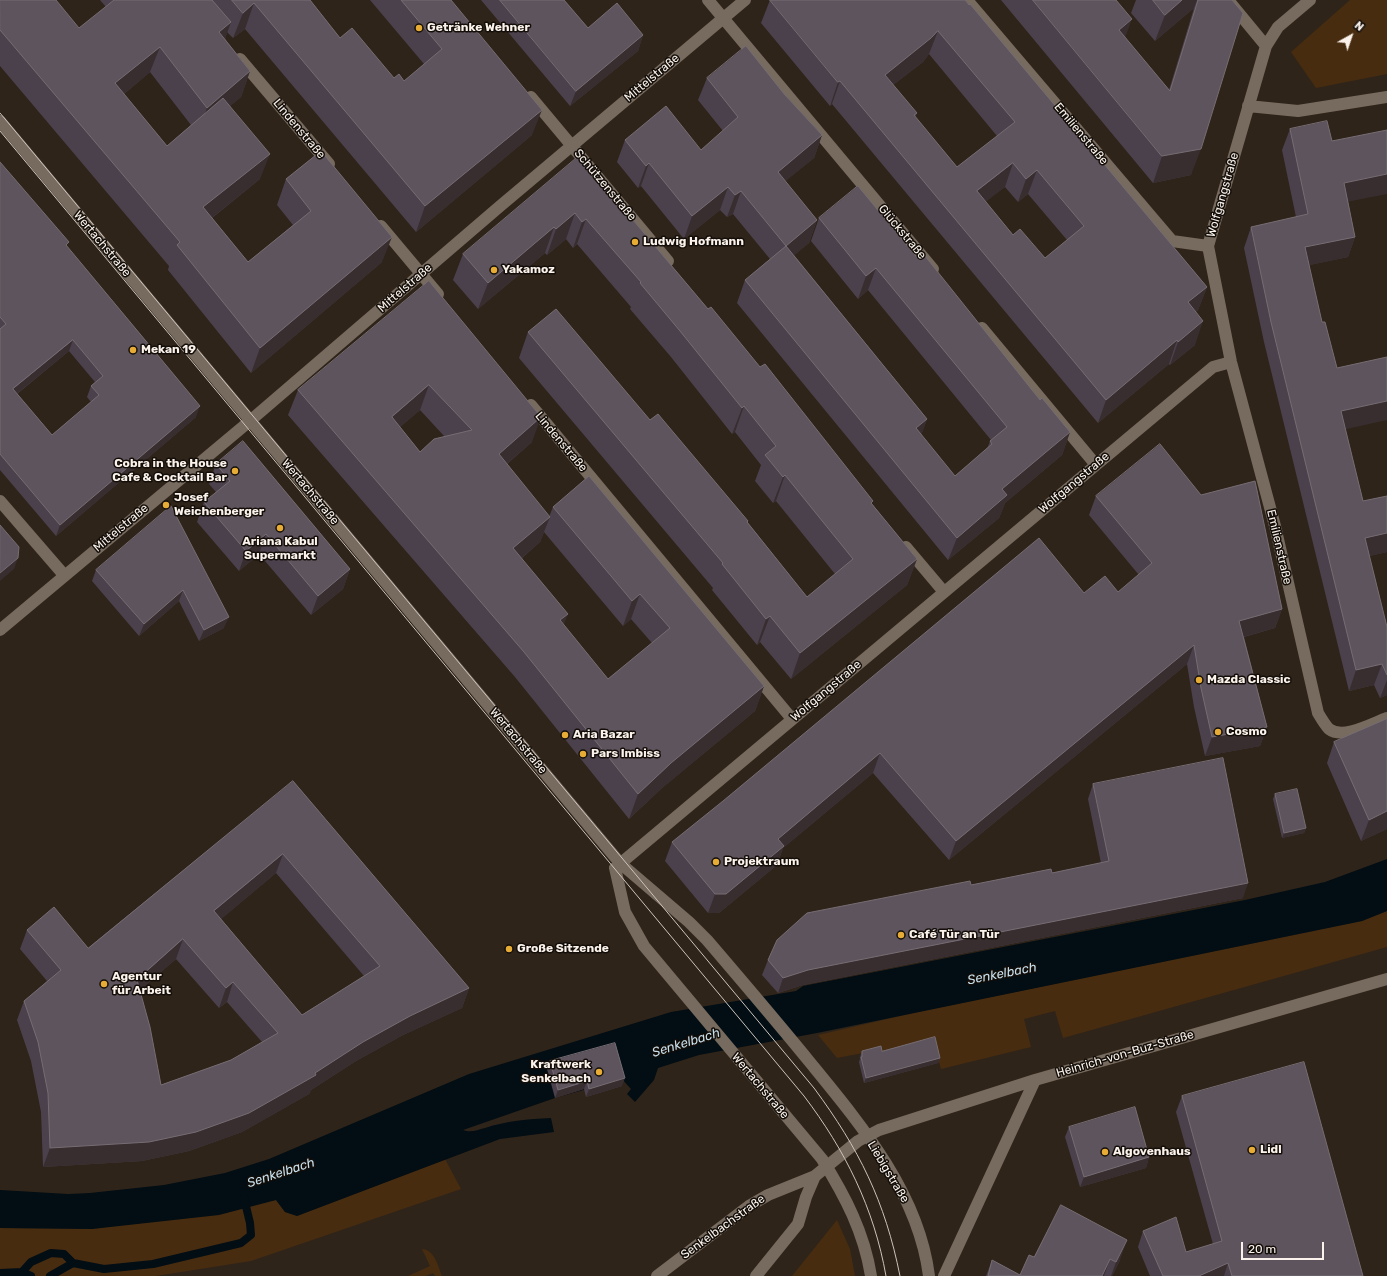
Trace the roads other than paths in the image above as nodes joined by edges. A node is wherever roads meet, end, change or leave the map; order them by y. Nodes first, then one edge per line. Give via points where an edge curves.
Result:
1 (708, 0) edge
2 (745, 0) edge
3 (967, 0) edge
4 (1228, 0) edge
5 (1310, 0) edge
6 (723, 18) junction
7 (1266, 46) junction
8 (234, 52) edge
9 (525, 91) edge
10 (1387, 96) edge
11 (1248, 106) junction
12 (0, 121) edge
13 (572, 145) junction
14 (334, 171) edge
15 (375, 219) edge
16 (1208, 246) junction
17 (677, 272) edge
18 (422, 274) junction
19 (943, 281) edge
20 (444, 301) edge
21 (975, 320) edge
22 (1231, 362) junction
23 (522, 394) edge
24 (251, 420) junction
25 (1096, 465) junction
26 (0, 501) edge
27 (899, 538) edge
28 (64, 575) junction
29 (944, 592) junction
30 (0, 630) edge
31 (1387, 718) edge
32 (792, 720) junction
33 (620, 863) junction
34 (1387, 979) edge
35 (1035, 1080) junction
36 (867, 1136) junction
37 (827, 1166) junction
38 (815, 1176) junction
39 (788, 1188) junction
40 (804, 1202) junction
41 (658, 1276) edge
42 (756, 1276) edge
43 (871, 1276) edge
44 (929, 1276) edge
45 (944, 1276) edge

1 - 6 street, Glückstraße
2 - 6 street, Mittelstraße
3 - 16 street, Emilienstraße via 1172,241
4 - 7 street
5 - 7 street, Wolfgangstraße via 1278,27
6 - 13 street, Mittelstraße
6 - 19 street, Glückstraße
7 - 11 street, Wolfgangstraße
8 - 14 street, Lindenstraße
9 - 13 street, Schützenstraße
10 - 11 street via 1298,111
11 - 16 street, Wolfgangstraße
12 - 24 street, Wertachstraße
13 - 17 street, Schützenstraße
13 - 18 street, Mittelstraße
15 - 18 street
16 - 22 street, Wolfgangstraße
18 - 20 street
18 - 24 street, Mittelstraße
21 - 25 street
22 - 25 street, Wolfgangstraße via 1214,366
22 - 31 street, Emilienstraße via 1274,526 1318,713 1330,729 1340,732 1350,732
23 - 32 street, Lindenstraße
24 - 28 street, Mittelstraße
24 - 33 street, Wertachstraße
25 - 29 street, Wolfgangstraße
26 - 28 street
27 - 29 street
28 - 30 street, Mittelstraße
29 - 32 street, Wolfgangstraße
32 - 33 street, Wolfgangstraße
33 - 36 street, Wertachstraße via 689,922 792,1040
33 - 37 street, Wertachstraße via 615,868 625,912 644,946
34 - 35 street, Heinrich-von-Buz-Straße
35 - 36 street, Heinrich-von-Buz-Straße
35 - 45 street
36 - 37 street, Heinrich-von-Buz-Straße
36 - 44 street, Liebigstraße via 909,1207 918,1230
37 - 38 street, Heinrich-von-Buz-Straße
37 - 43 street via 859,1226 868,1254
38 - 39 street, Senkelbachstraße
38 - 40 street
39 - 40 street
39 - 41 street, Senkelbachstraße via 768,1195
40 - 42 street via 798,1224

